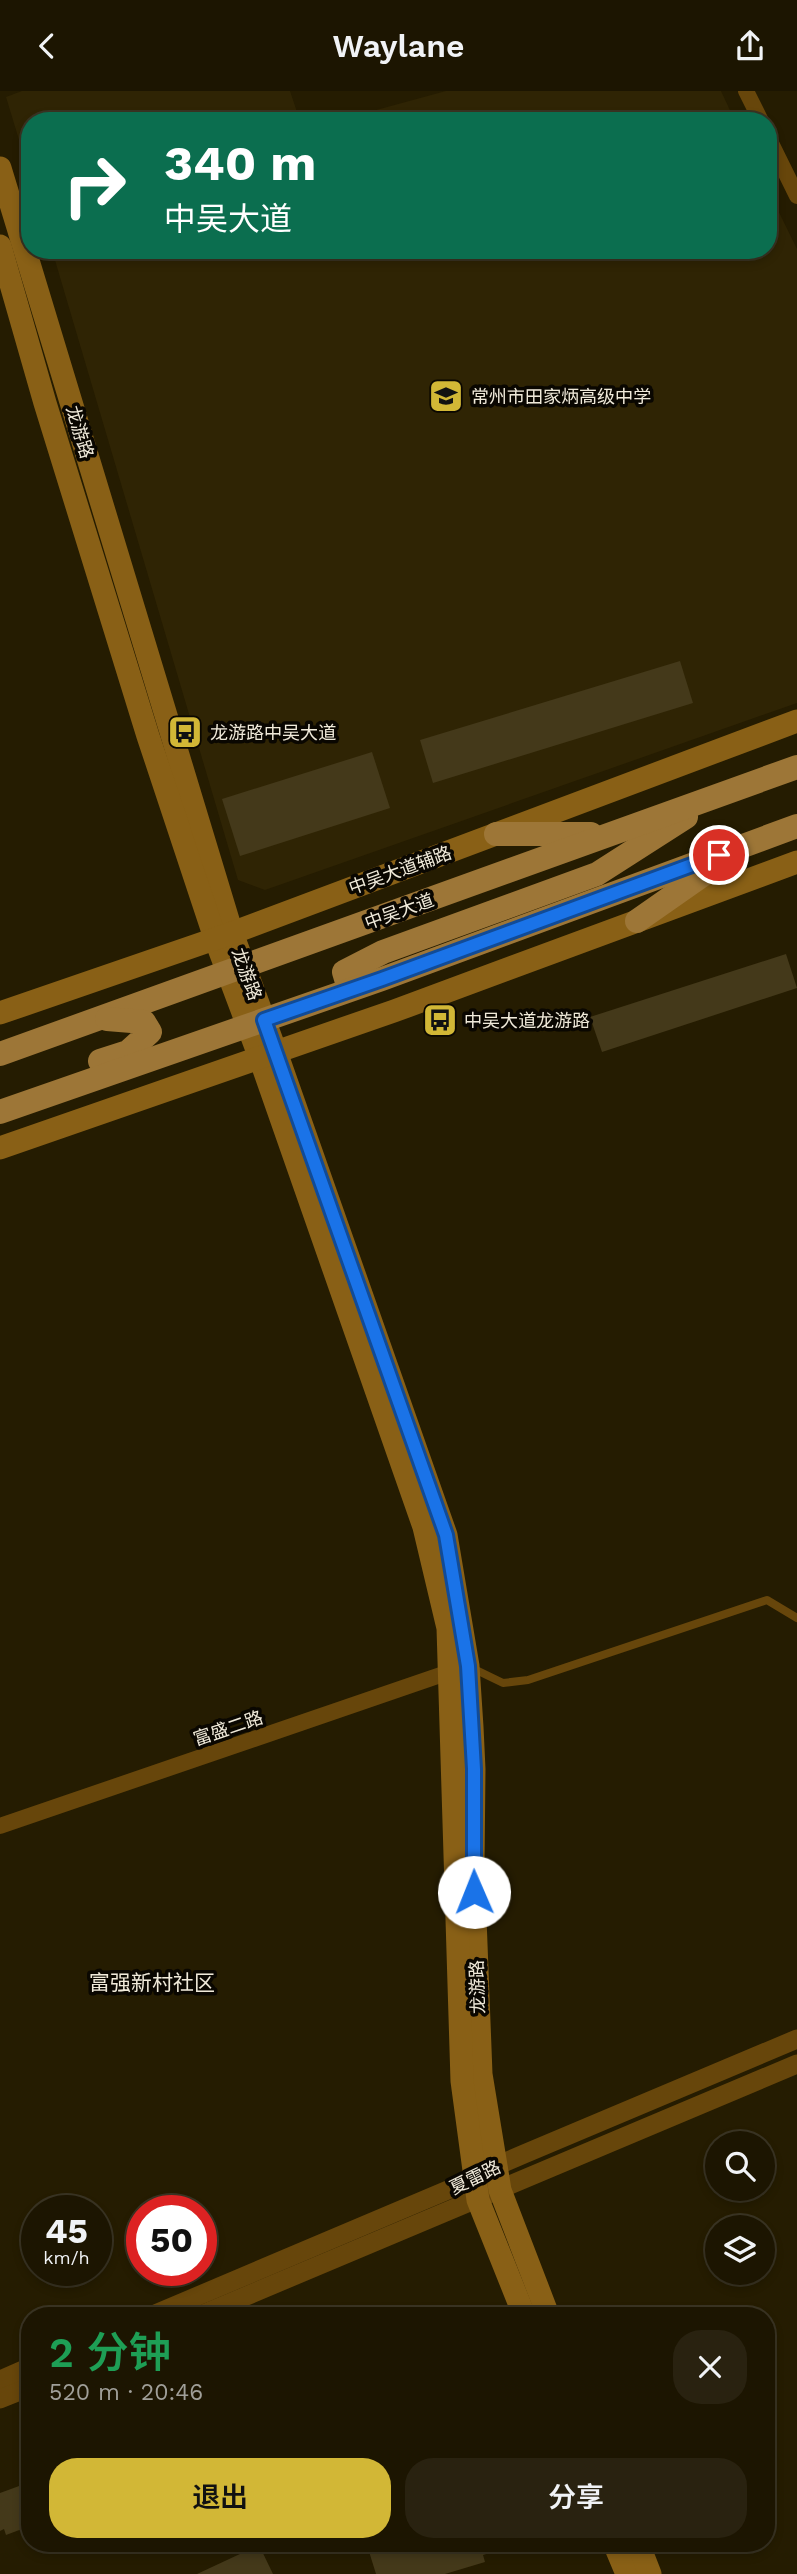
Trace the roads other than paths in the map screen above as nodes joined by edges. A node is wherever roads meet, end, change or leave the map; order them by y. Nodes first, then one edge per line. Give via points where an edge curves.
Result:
1 (746, 91) edge
2 (756, 112) edge
3 (777, 155) edge
4 (0, 168) edge
5 (797, 196) edge
6 (21, 240) edge
7 (0, 246) edge
8 (26, 259) edge
9 (797, 721) edge
10 (797, 767) edge
11 (722, 794) junction
12 (797, 813) edge
13 (797, 826) edge
14 (496, 834) junction
15 (610, 834) junction
16 (745, 845) junction
17 (797, 862) edge
18 (637, 921) junction
19 (223, 936) junction
20 (236, 969) junction
21 (382, 979) junction
22 (0, 1013) edge
23 (97, 1019) junction
24 (256, 1023) junction
25 (0, 1054) edge
26 (268, 1055) junction
27 (0, 1095) edge
28 (0, 1112) edge
29 (0, 1148) edge
30 (797, 1618) edge
31 (459, 1669) junction
32 (0, 1826) edge
33 (797, 2039) edge
34 (797, 2064) edge
35 (485, 2171) junction
36 (500, 2190) junction
37 (478, 2200) junction
38 (172, 2307) edge
39 (220, 2307) edge
40 (521, 2307) edge
41 (545, 2307) edge
42 (21, 2371) edge
43 (0, 2380) edge
44 (21, 2391) edge
45 (0, 2399) edge
46 (618, 2552) edge
47 (641, 2552) edge
48 (627, 2574) edge
49 (650, 2574) edge

1 - 2 street
3 - 5 street
4 - 6 main road, 龙游路
7 - 19 main road, 龙游路 via 148,736
8 - 19 main road, 龙游路
9 - 14 main road, 中吴大道辅路
10 - 11 main road, 中吴大道
11 - 15 main road, 中吴大道
11 - 21 main road via 597,874 383,952 344,972 346,982
12 - 16 main road
13 - 16 main road
14 - 15 main road
14 - 19 main road, 中吴大道辅路
15 - 20 main road, 中吴大道
16 - 18 main road
16 - 21 main road
17 - 18 main road
18 - 26 main road
19 - 20 main road, 龙游路
19 - 22 main road, 中吴大道辅路
20 - 23 main road, 中吴大道
20 - 24 main road, 龙游路
21 - 24 main road
23 - 25 main road, 中吴大道
23 - 27 main road via 144,1022 150,1032 128,1052
24 - 26 main road, 龙游路
24 - 28 main road
26 - 29 main road
26 - 31 main road, 龙游路 via 424,1527
30 - 31 lane via 767,1600 528,1680 503,1683
31 - 32 street, 富盛二路
31 - 35 main road, 龙游路 via 474,1769 473,1866
33 - 35 street, 夏雷路
34 - 36 street, 夏雷路
35 - 36 main road, 龙游路
35 - 37 main road, 龙游路
35 - 38 street, 夏雷路
36 - 37 street, 夏雷路
36 - 41 main road, 龙游路
37 - 39 street, 夏雷路
37 - 40 main road, 龙游路
42 - 43 street
44 - 45 street
46 - 48 main road
47 - 49 main road

